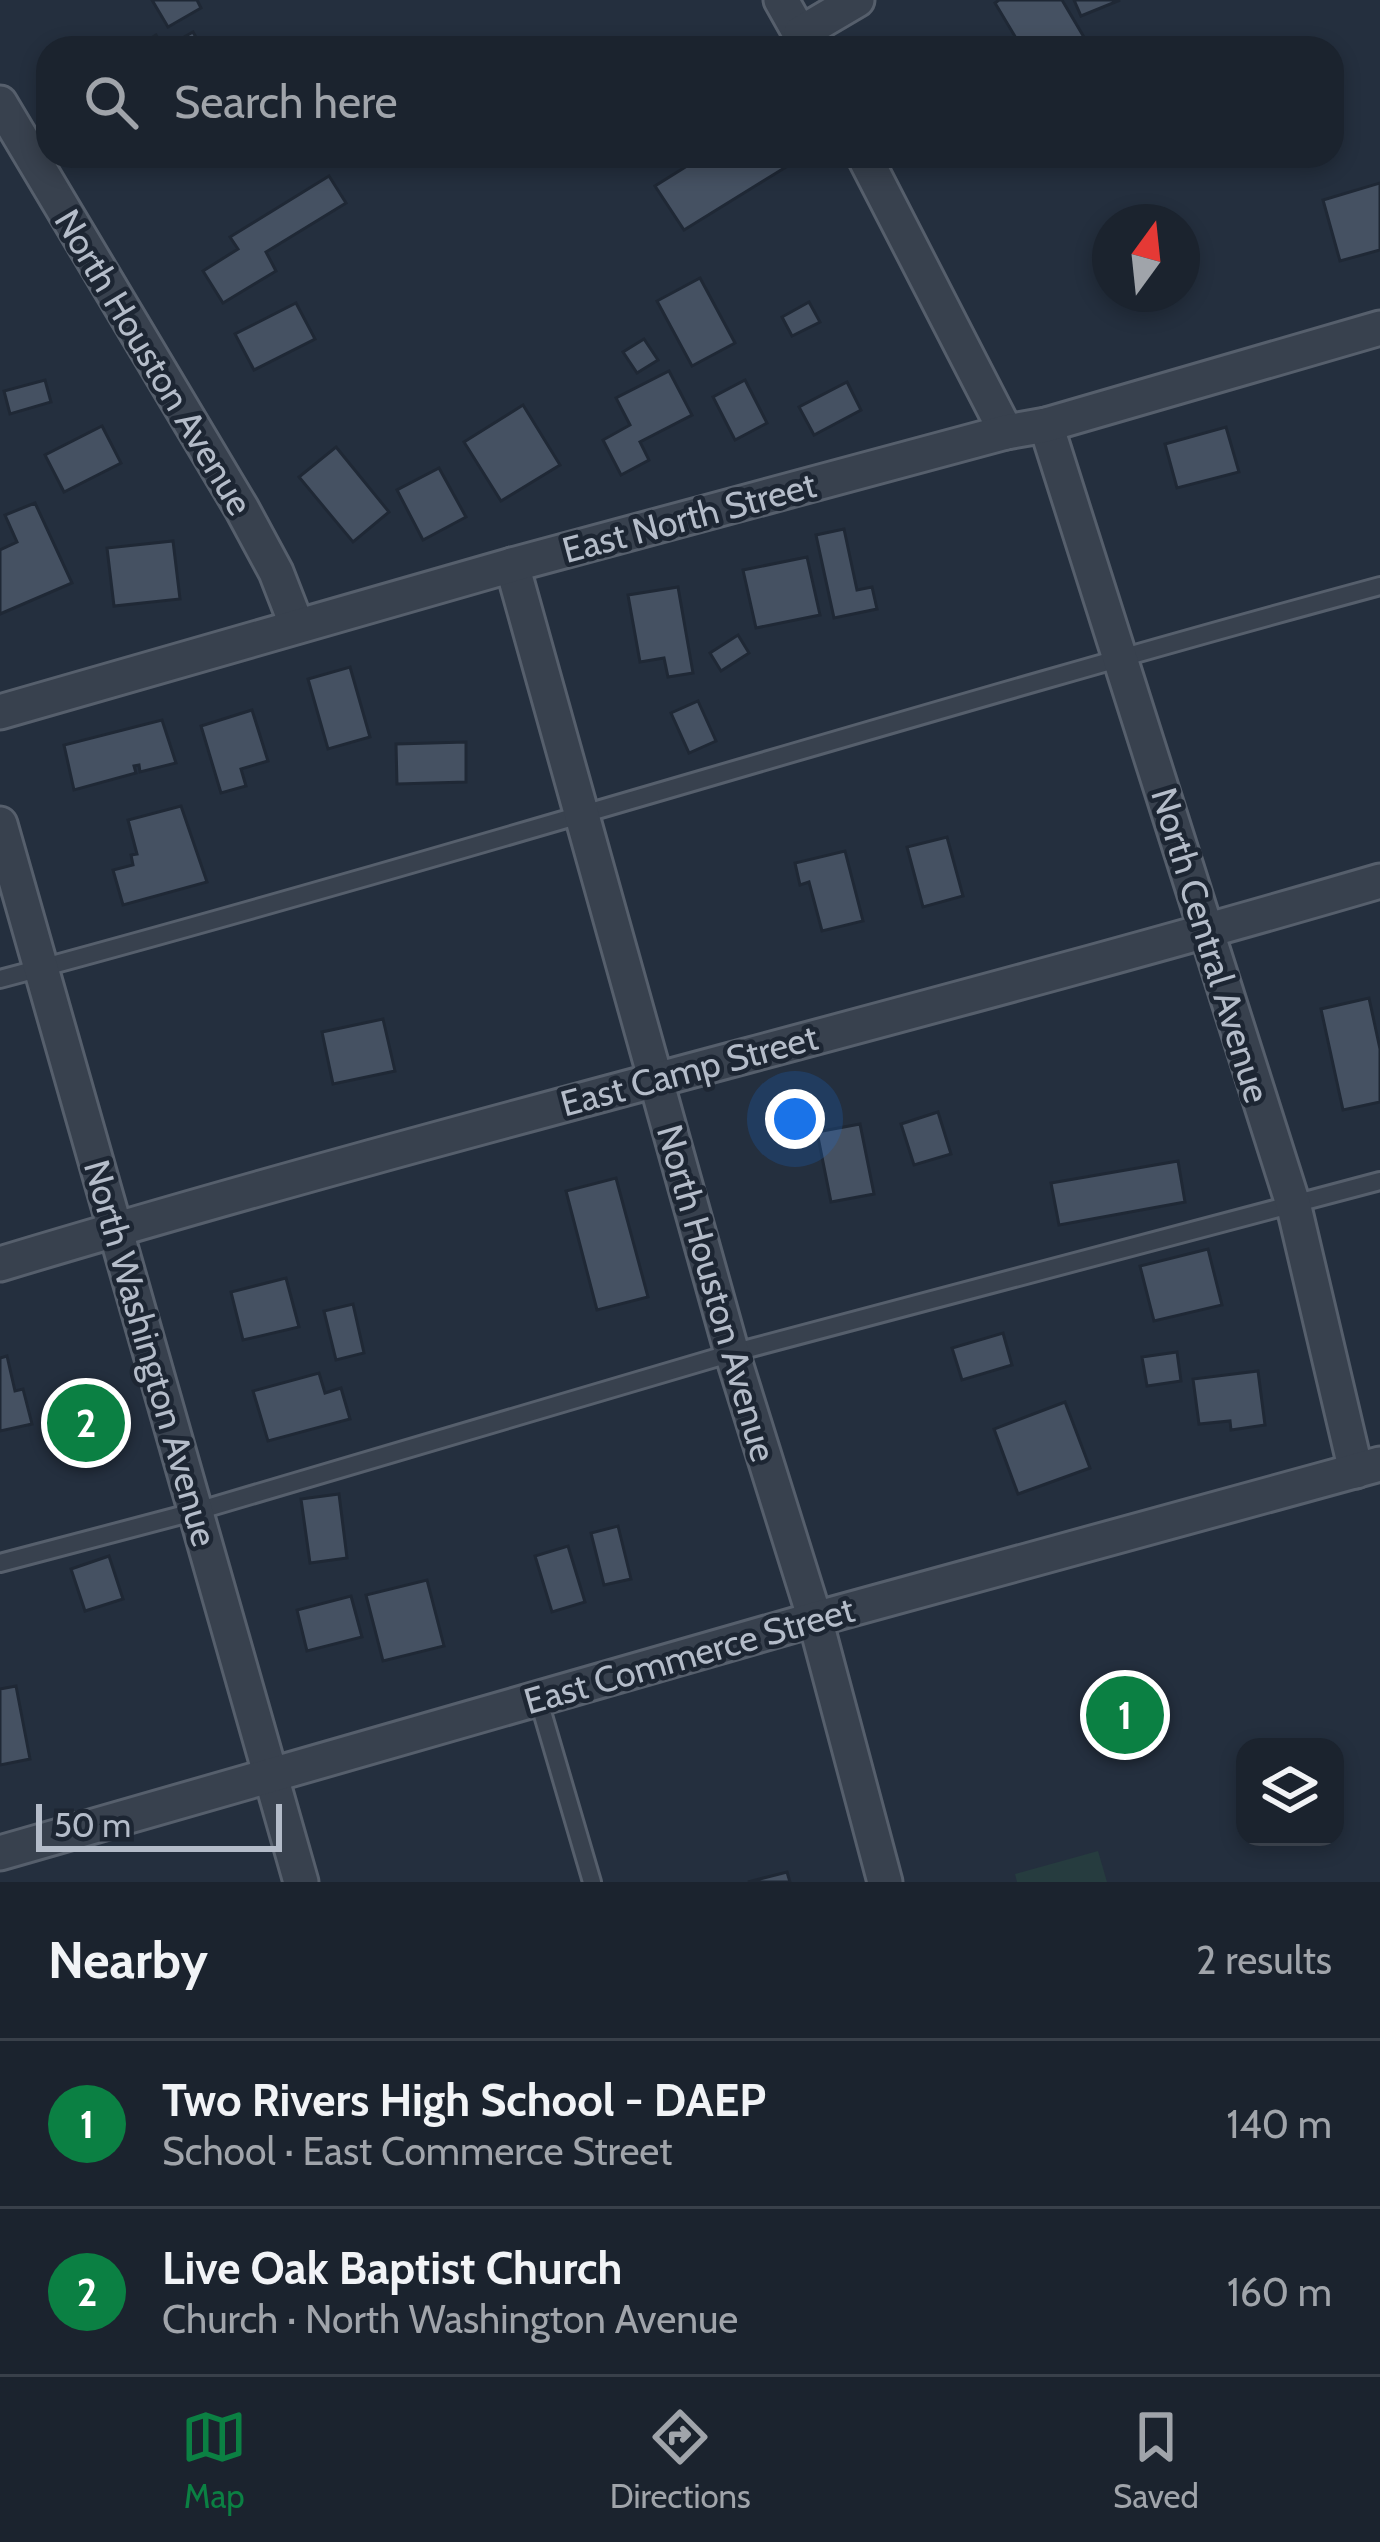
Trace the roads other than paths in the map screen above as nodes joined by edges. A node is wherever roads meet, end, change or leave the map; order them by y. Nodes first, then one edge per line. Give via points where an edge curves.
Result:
1 (781, 0) edge
2 (857, 0) edge
3 (801, 36) edge
4 (810, 36) edge
5 (0, 103) edge
6 (36, 163) edge
7 (39, 168) edge
8 (870, 168) edge
9 (1380, 328) edge
10 (1046, 424) junction
11 (1006, 432) junction
12 (512, 565) junction
13 (1380, 586) edge
14 (297, 626) junction
15 (1121, 656) junction
16 (0, 712) edge
17 (582, 815) junction
18 (0, 824) edge
19 (1380, 881) edge
20 (1206, 932) junction
21 (41, 968) junction
22 (0, 979) edge
23 (655, 1079) junction
24 (1380, 1181) edge
25 (1294, 1207) junction
26 (115, 1230) junction
27 (0, 1264) edge
28 (732, 1353) junction
29 (1368, 1467) edge
30 (197, 1511) junction
31 (0, 1563) edge
32 (814, 1619) junction
33 (538, 1698) junction
34 (270, 1773) junction
35 (0, 1853) edge
36 (301, 1882) edge
37 (592, 1882) edge
38 (885, 1882) edge

1 - 3 street
2 - 4 street
5 - 6 street, North Houston Avenue
7 - 14 street, North Houston Avenue via 242,508
8 - 11 street
9 - 10 street, East North Street
10 - 11 street, East North Street
10 - 15 street, North Central Avenue
11 - 12 street, East North Street
12 - 14 street, East North Street
12 - 17 street, North Houston Avenue
13 - 15 lane
14 - 16 street, East North Street
15 - 17 lane
15 - 20 street, North Central Avenue
17 - 21 lane
17 - 23 street, North Houston Avenue
18 - 21 street, North Washington Avenue
19 - 20 street, East Camp Street
20 - 23 street, East Camp Street
20 - 25 street, North Central Avenue
21 - 22 lane
21 - 26 street, North Washington Avenue
23 - 26 street, East Camp Street
23 - 28 street, North Houston Avenue
24 - 25 lane
25 - 28 lane
25 - 29 street, North Central Avenue
26 - 27 street, East Camp Street
26 - 30 street, North Washington Avenue
28 - 30 lane
28 - 32 street, North Houston Avenue
29 - 32 street, East Commerce Street
30 - 31 lane
30 - 34 street, North Washington Avenue
32 - 33 street, East Commerce Street
32 - 38 street, North Houston Avenue
33 - 34 street, East Commerce Street
33 - 37 lane
34 - 35 street, East Commerce Street
34 - 36 street, North Washington Avenue

